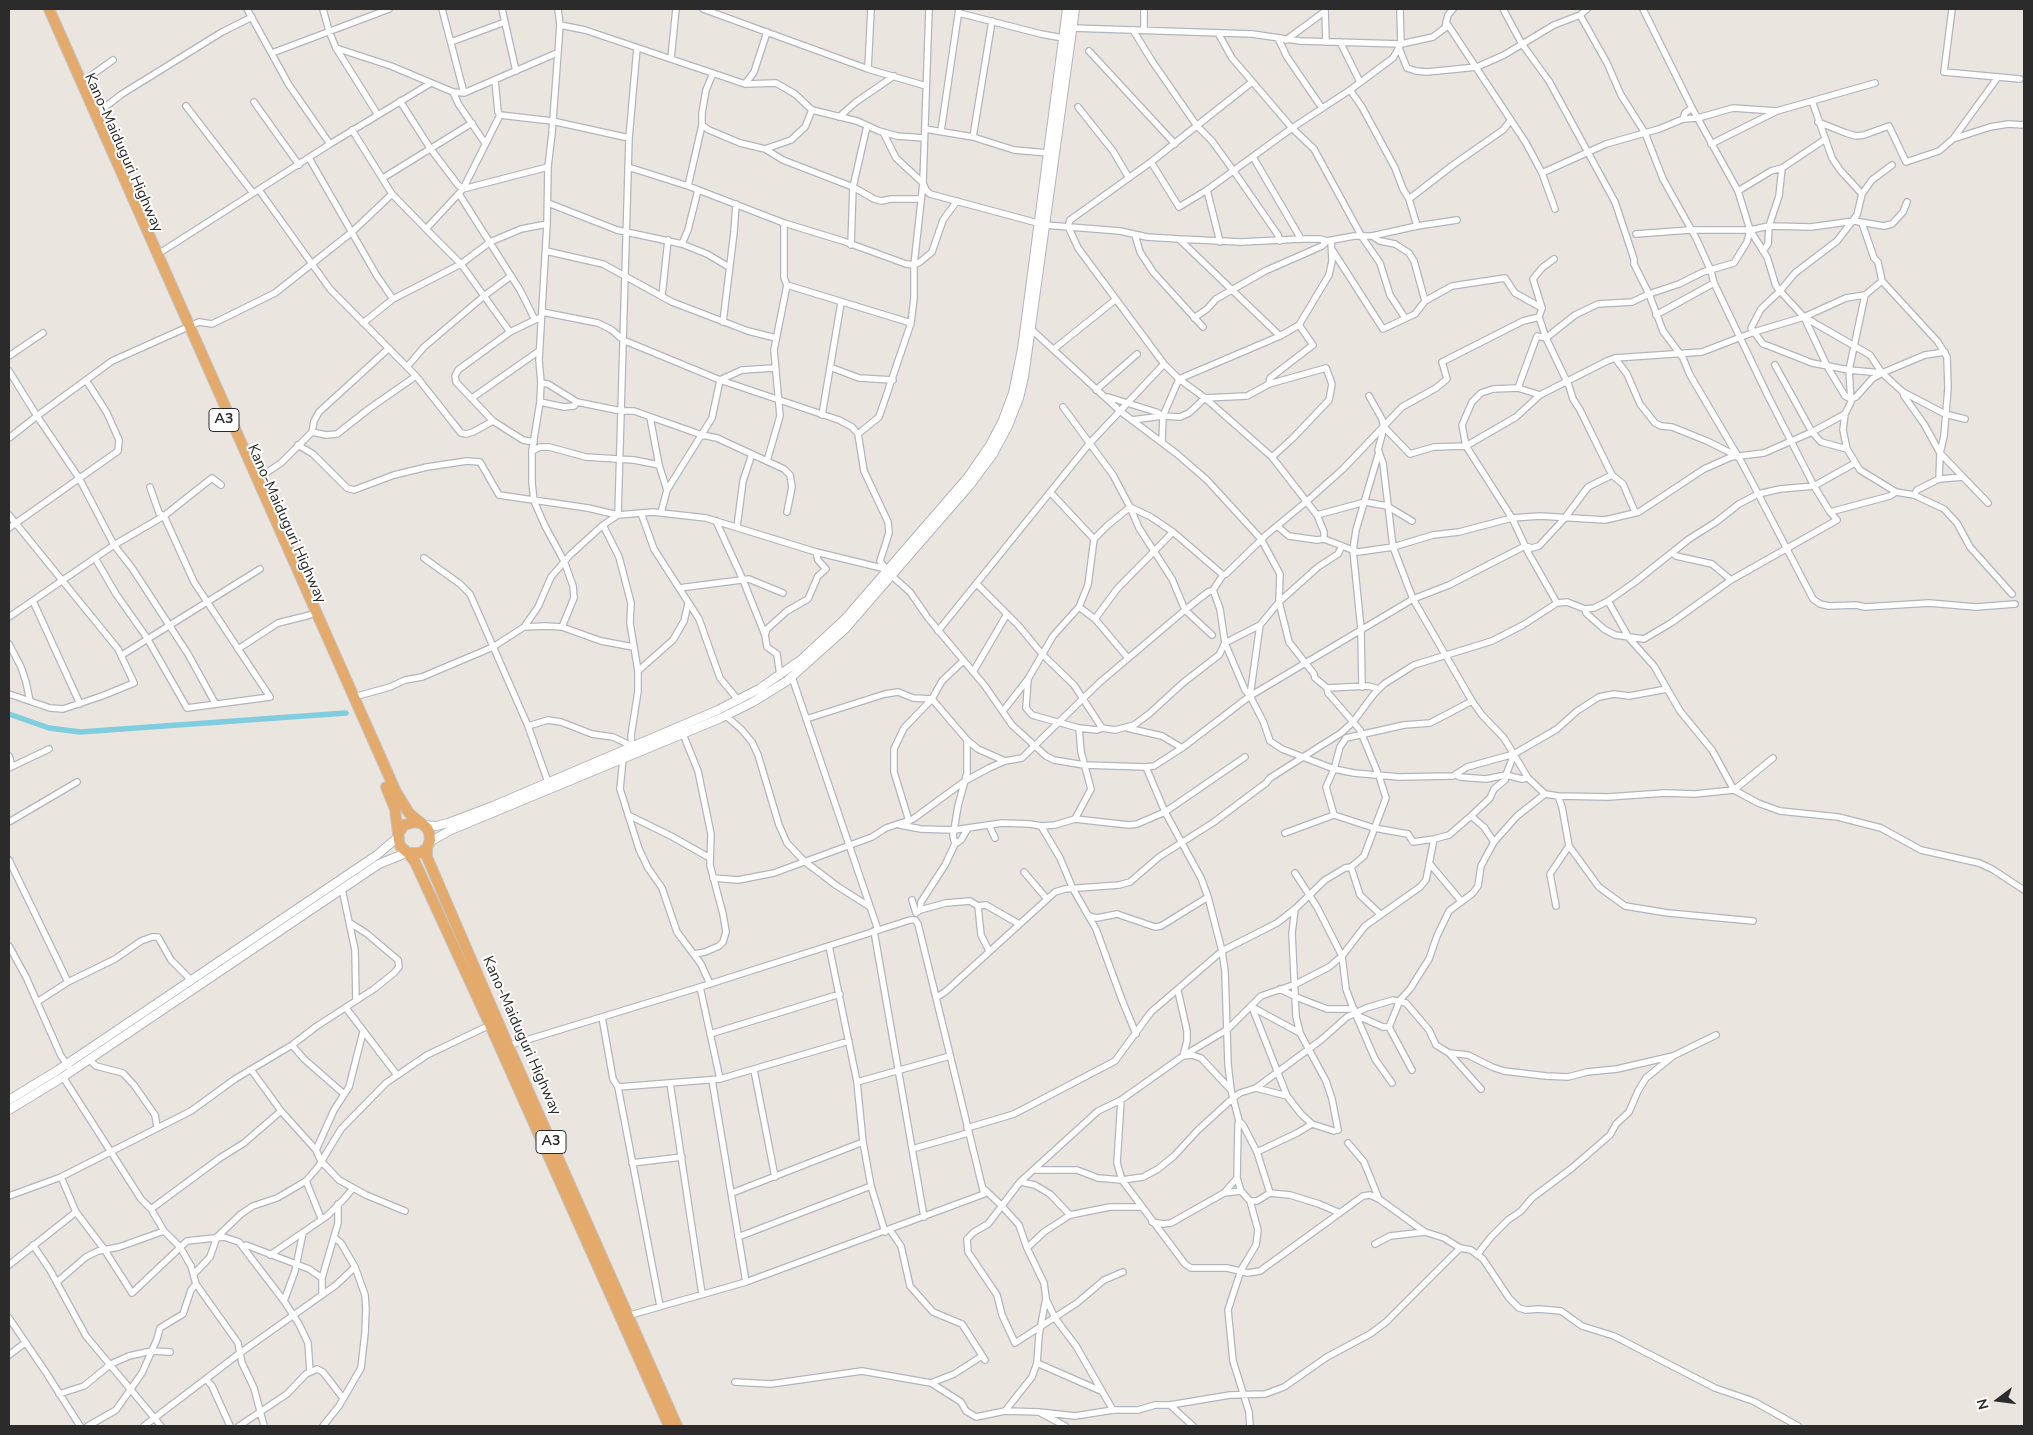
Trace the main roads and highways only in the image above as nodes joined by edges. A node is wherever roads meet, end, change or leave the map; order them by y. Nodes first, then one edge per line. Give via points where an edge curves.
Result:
1 (41, 9) edge
2 (49, 9) edge
3 (1067, 9) edge
4 (1075, 9) edge
5 (1042, 224) junction
6 (187, 328) junction
7 (297, 578) junction
8 (422, 824) junction
9 (398, 836) junction
10 (428, 846) junction
11 (407, 853) junction
12 (505, 1047) junction
13 (9, 1100) edge
14 (9, 1110) edge
15 (624, 1317) junction
16 (669, 1426) edge
17 (677, 1426) edge

1 - 6 highway, Kano-Maiduguri Highway / A3
2 - 6 highway, Kano-Maiduguri Highway / A3 via 158,254
3 - 5 main road
4 - 5 main road
5 - 8 main road via 1022,349 1013,393 1003,420 968,476 845,619 780,676 739,700 448,823 436,826
5 - 10 main road via 1027,362 1019,398 1008,426 993,454 970,485 846,628 792,677 726,716 451,830
6 - 7 highway, Kano-Maiduguri Highway / A3
6 - 7 highway, Kano-Maiduguri Highway / A3 via 257,479
7 - 8 highway, Kano-Maiduguri Highway / A3 via 400,799
7 - 9 highway, Kano-Maiduguri Highway / A3 via 390,794
8 - 9 highway via 404,825
8 - 10 highway, A3 via 429,832
9 - 11 highway, A3 via 400,846
9 - 13 main road via 382,852
10 - 11 highway via 416,854
10 - 12 highway, Kano-Maiduguri Highway / A3 via 427,857
11 - 12 highway, Kano-Maiduguri Highway / A3 via 415,862 490,1025
11 - 14 main road via 386,860
12 - 15 highway, Kano-Maiduguri Highway / A3
15 - 16 highway, Kano-Maiduguri Highway / A3
15 - 17 highway, Kano-Maiduguri Highway / A3

